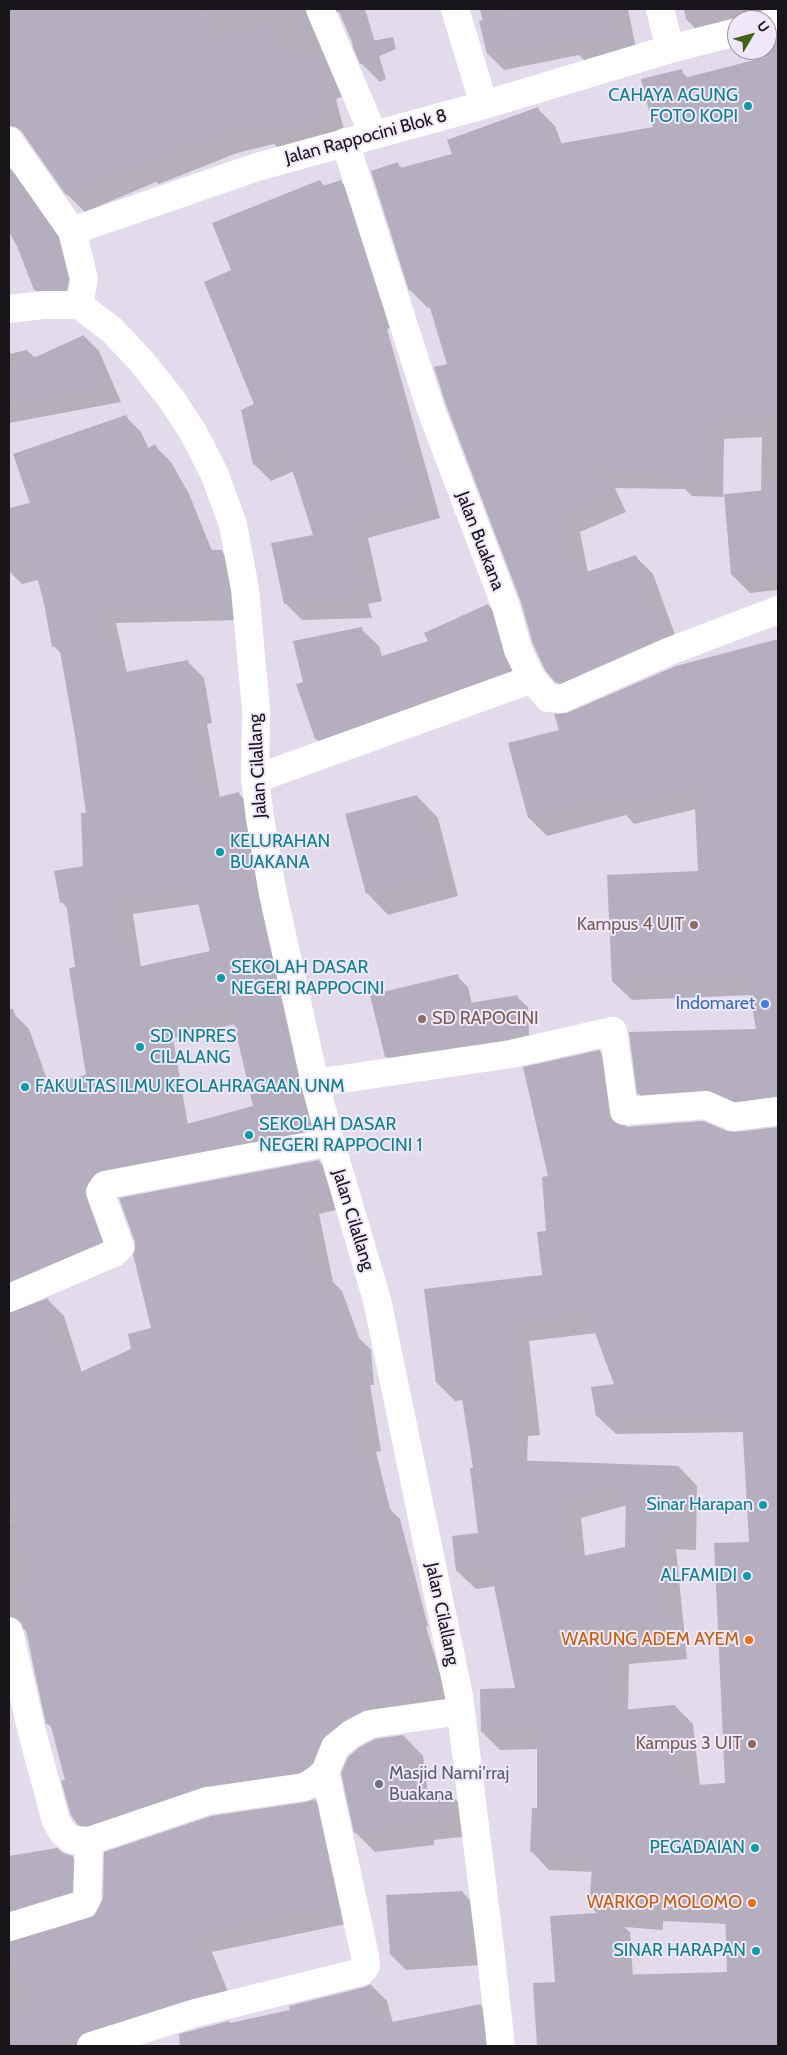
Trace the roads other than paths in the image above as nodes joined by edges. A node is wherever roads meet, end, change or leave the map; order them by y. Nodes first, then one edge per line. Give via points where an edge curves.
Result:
1 (320, 9) edge
2 (455, 9) edge
3 (660, 9) edge
4 (727, 35) edge
5 (670, 49) junction
6 (484, 105) junction
7 (373, 134) junction
8 (9, 141) edge
9 (345, 142) junction
10 (72, 231) junction
11 (79, 305) junction
12 (9, 309) edge
13 (778, 610) edge
14 (532, 679) junction
15 (255, 779) junction
16 (315, 1083) junction
17 (778, 1111) edge
18 (330, 1142) junction
19 (9, 1298) edge
20 (9, 1638) edge
21 (461, 1711) junction
22 (325, 1772) junction
23 (89, 1841) junction
24 (9, 1927) edge
25 (91, 2046) edge
26 (501, 2046) edge

1 - 7 street
2 - 6 street
3 - 5 street
4 - 5 street, Jalan Rappocini Blok 8
5 - 6 street, Jalan Rappocini Blok 8
6 - 7 street, Jalan Rappocini Blok 8
7 - 9 street, Jalan Rappocini Blok 8
8 - 10 street
9 - 10 street, Jalan Rappocini Blok 8 via 256,167
9 - 14 street, Jalan Buakana via 432,410 506,607 518,650
10 - 11 street via 84,279
11 - 12 street
11 - 15 street, Jalan Cilallang via 112,330 142,362 193,432 215,475 233,525 245,589 256,710
13 - 14 street, Jalan Buakana via 670,651 561,699 548,698
14 - 15 street
15 - 16 street, Jalan Cilallang via 273,894
16 - 17 street via 511,1054 613,1031 624,1111 706,1105 733,1116
16 - 18 street, Jalan Cilallang
18 - 19 street via 105,1185 100,1192 120,1247 114,1254
18 - 21 street, Jalan Cilallang via 377,1300
20 - 23 street via 56,1821 62,1833 72,1840
21 - 22 street via 370,1724 336,1746
21 - 26 street, Jalan Cilallang
22 - 23 street via 304,1786 207,1801
22 - 25 street via 365,1956 366,1966 361,1972 195,2012
23 - 24 street via 87,1898 84,1904

